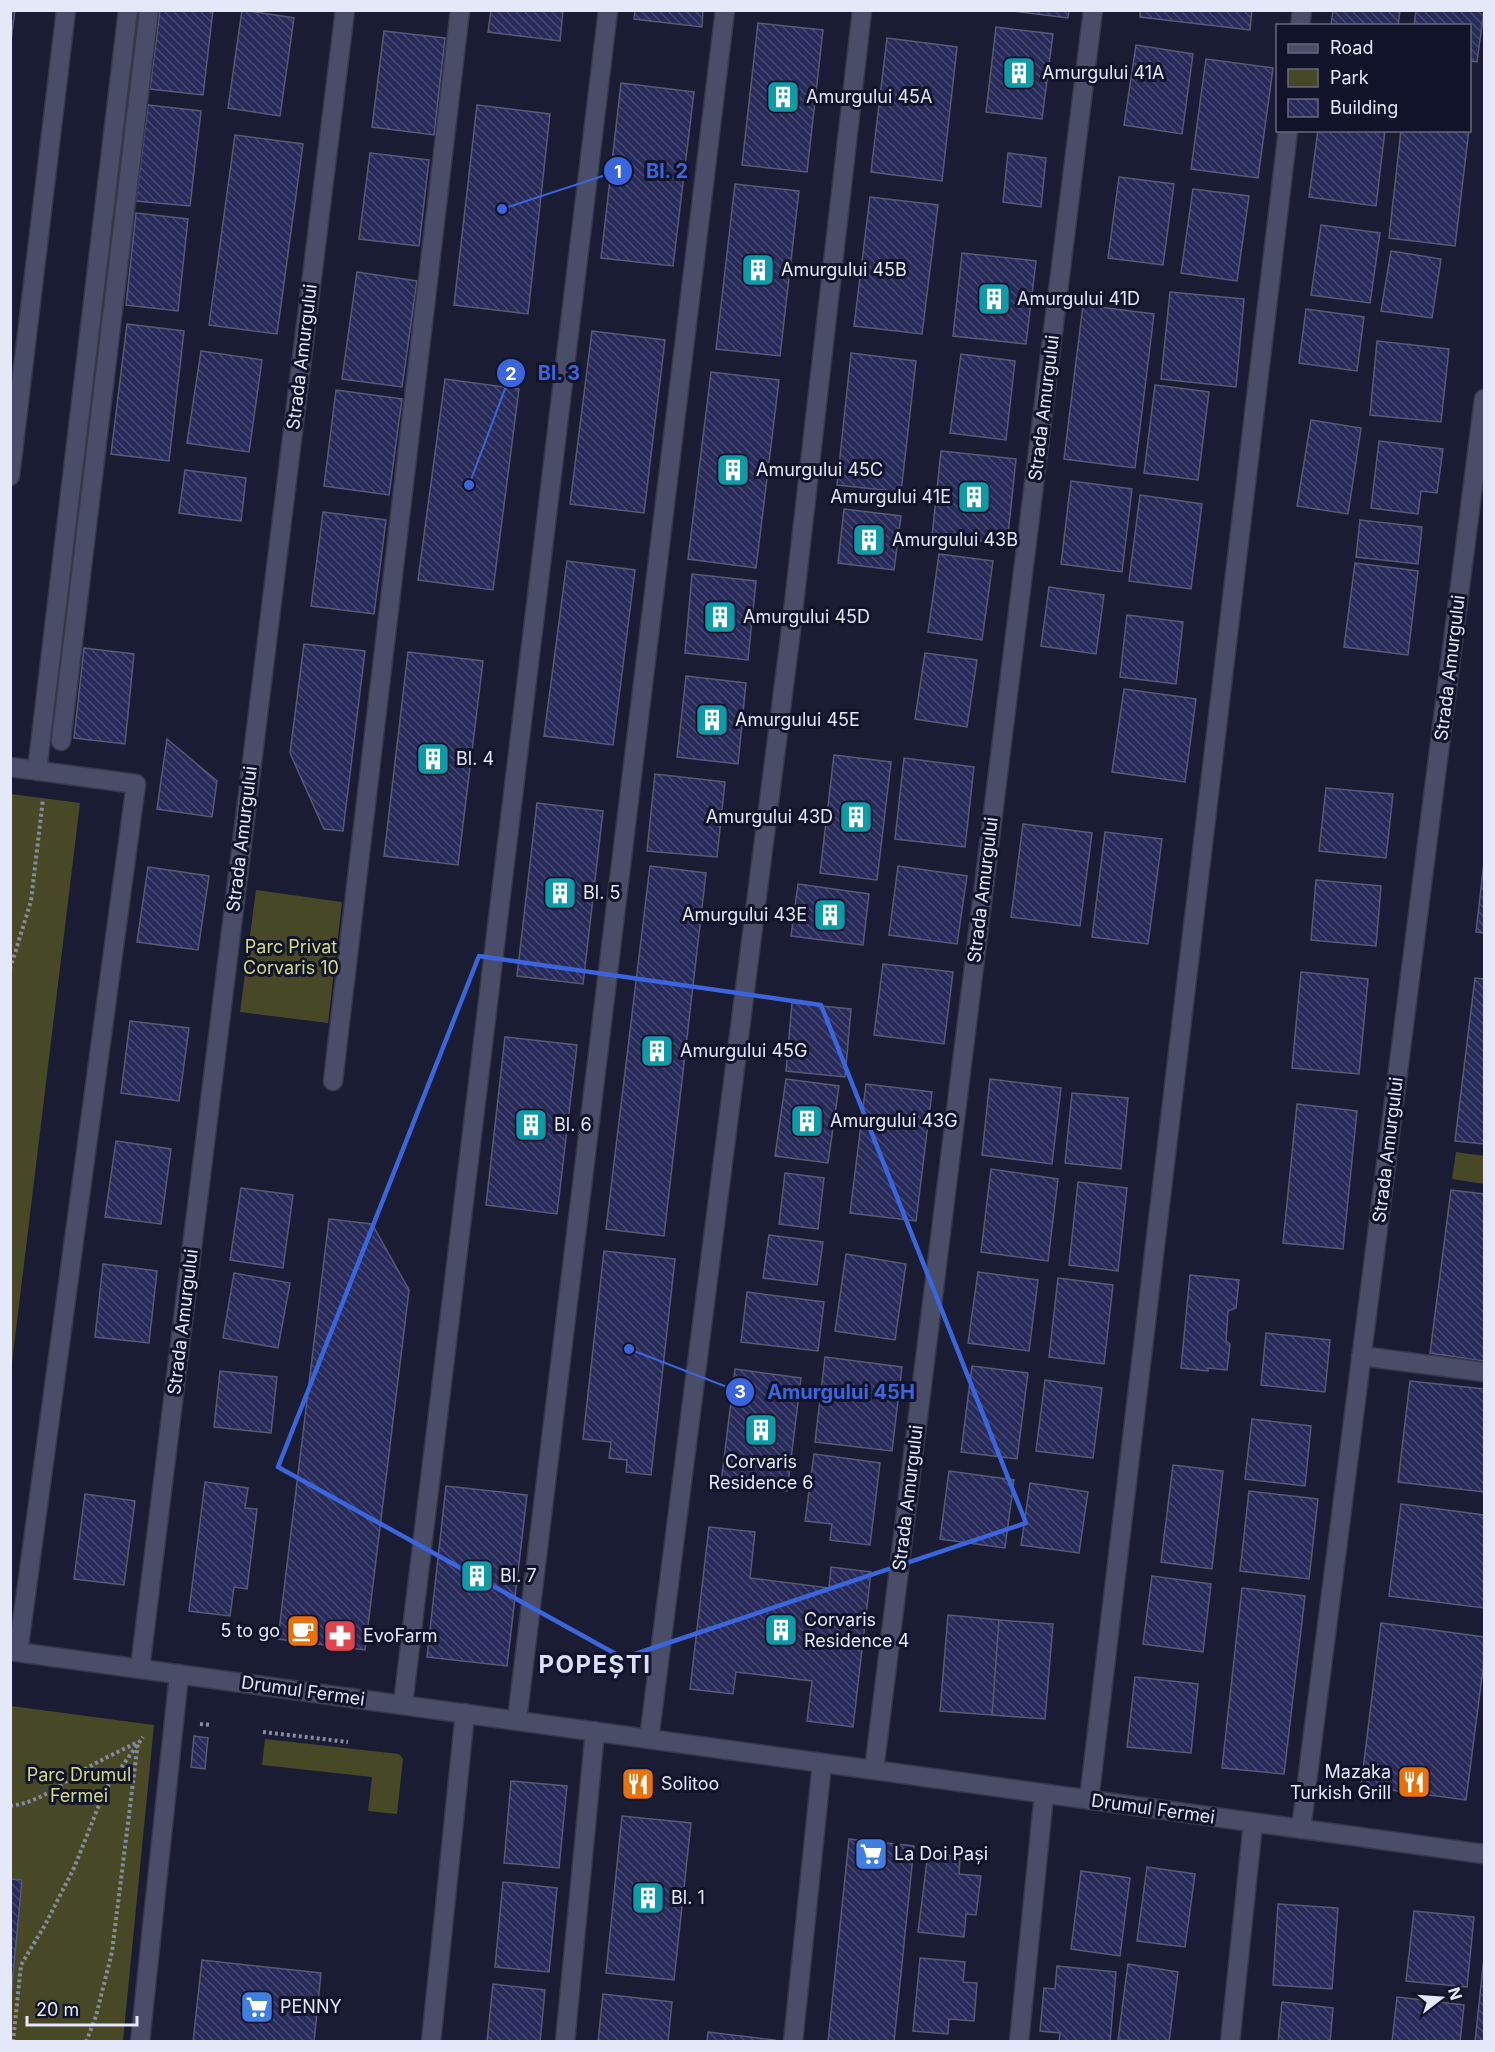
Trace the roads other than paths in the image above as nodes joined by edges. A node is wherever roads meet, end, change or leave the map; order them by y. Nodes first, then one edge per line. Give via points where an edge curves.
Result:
1 (66, 10) edge
2 (128, 10) edge
3 (149, 10) edge
4 (345, 10) edge
5 (460, 10) edge
6 (608, 10) edge
7 (725, 10) edge
8 (862, 10) edge
9 (1093, 10) edge
10 (1288, 132) edge
11 (1484, 404) edge
12 (10, 476) edge
13 (61, 741) dead end
14 (10, 766) edge
15 (37, 771) junction
16 (333, 1081) dead end
17 (1361, 1356) junction
18 (1485, 1372) edge
19 (14, 1652) edge
20 (140, 1668) junction
21 (179, 1674) junction
22 (403, 1704) junction
23 (465, 1713) junction
24 (517, 1720) junction
25 (595, 1731) junction
26 (649, 1740) junction
27 (822, 1763) junction
28 (874, 1770) junction
29 (1044, 1794) junction
30 (1089, 1800) junction
31 (1253, 1822) junction
32 (1301, 1829) junction
33 (1485, 1854) edge
34 (140, 2042) edge
35 (431, 2042) edge
36 (565, 2042) edge
37 (793, 2042) edge
38 (1019, 2042) edge
39 (1230, 2042) edge

1 - 12 street
2 - 15 street
3 - 13 street
4 - 20 street, Strada Amurgului
5 - 16 street
6 - 22 street
7 - 24 street
8 - 26 street via 790,638
9 - 28 street, Strada Amurgului
10 - 30 street
11 - 17 street, Strada Amurgului
14 - 15 street
15 - 19 street via 136,784
17 - 18 street
17 - 32 street, Strada Amurgului
19 - 20 street, Drumul Fermei
20 - 21 street, Drumul Fermei
21 - 22 street, Drumul Fermei
21 - 34 street
22 - 23 street, Drumul Fermei
23 - 24 street, Drumul Fermei
23 - 35 street
24 - 25 street, Drumul Fermei
25 - 26 street, Drumul Fermei
25 - 36 street
26 - 27 street, Drumul Fermei
27 - 28 street, Drumul Fermei
27 - 37 street
28 - 29 street, Drumul Fermei
29 - 30 street, Drumul Fermei
29 - 38 street
30 - 31 street, Drumul Fermei
31 - 32 street, Drumul Fermei
31 - 39 street
32 - 33 street, Drumul Fermei

